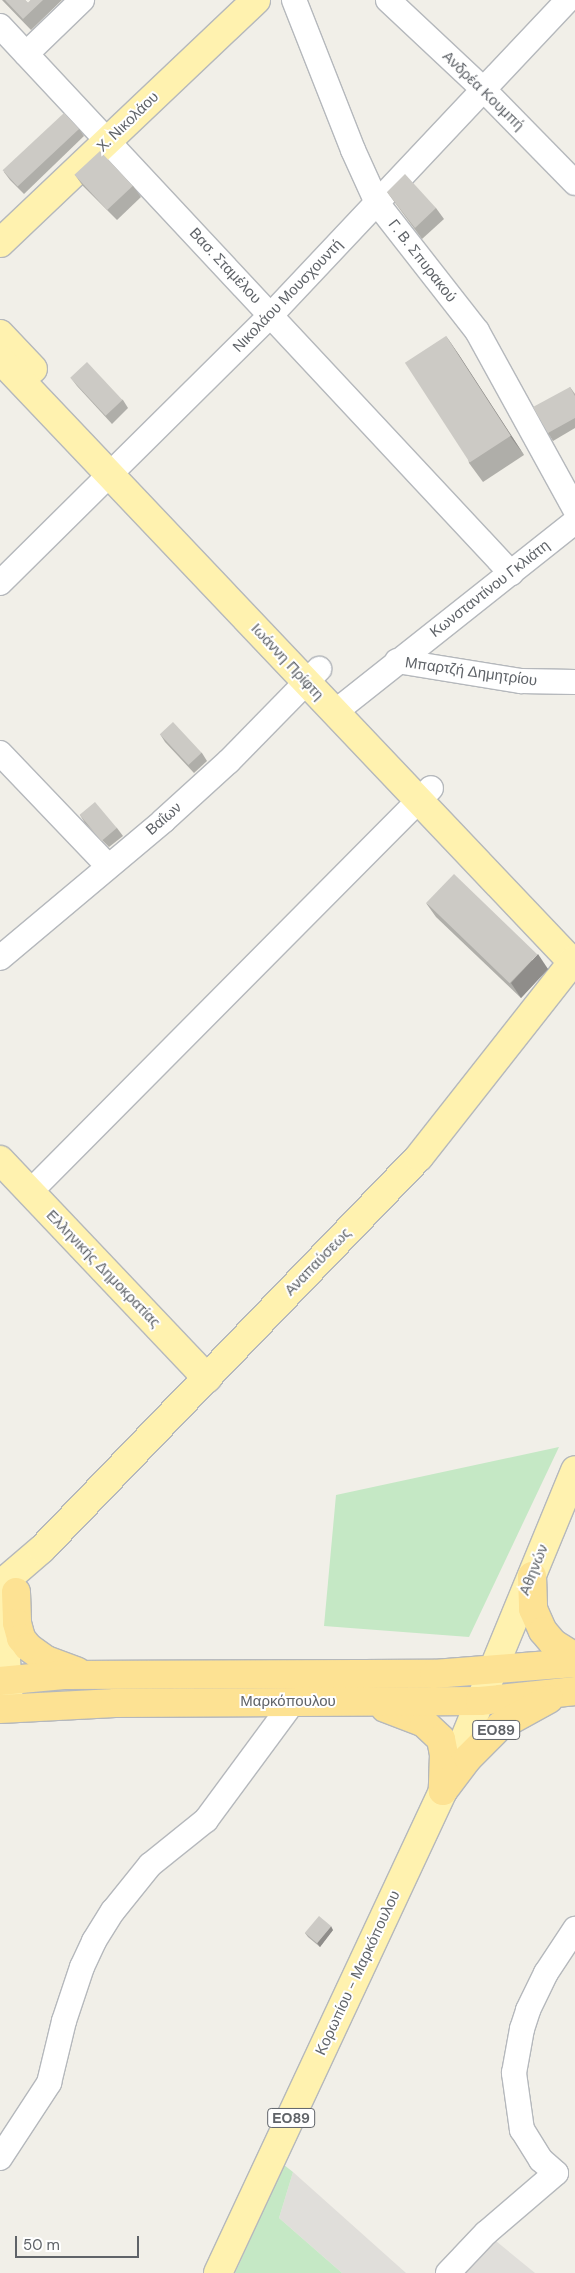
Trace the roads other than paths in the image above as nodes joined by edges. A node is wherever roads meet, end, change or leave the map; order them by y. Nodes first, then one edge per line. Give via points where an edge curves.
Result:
1 (82, 0) edge
2 (256, 0) edge
3 (294, 0) edge
4 (388, 0) edge
5 (565, 6) edge
6 (0, 26) edge
7 (26, 54) junction
8 (484, 90) junction
9 (108, 141) junction
10 (575, 183) edge
11 (377, 203) junction
12 (0, 243) edge
13 (271, 315) junction
14 (0, 334) edge
15 (0, 359) edge
16 (116, 469) junction
17 (575, 509) edge
18 (575, 522) edge
19 (511, 572) junction
20 (0, 583) edge
21 (397, 661) junction
22 (313, 676) junction
23 (575, 682) edge
24 (342, 706) junction
25 (0, 753) edge
26 (425, 794) junction
27 (108, 866) junction
28 (574, 956) edge
29 (0, 958) edge
30 (0, 1160) edge
31 (30, 1192) junction
32 (207, 1378) junction
33 (575, 1470) edge
34 (532, 1576) junction
35 (8, 1588) edge
36 (575, 1657) edge
37 (575, 1663) edge
38 (493, 1671) junction
39 (114, 1675) junction
40 (3, 1681) edge
41 (571, 1691) edge
42 (480, 1701) junction
43 (293, 1702) junction
44 (365, 1702) junction
45 (4, 1709) edge
46 (443, 1791) junction
47 (575, 1929) edge
48 (0, 2158) edge
49 (218, 2273) edge
50 (448, 2273) edge

1 - 7 street
2 - 9 main road, Χ. Νικολάου
3 - 11 street, Γ. Β. Σπυρακού
4 - 8 street, Ανδρέα Κουμπή
5 - 8 street, Νικολάου Μουσχουντή
6 - 7 street, Βασ. Σταμέλου
7 - 9 street, Βασ. Σταμέλου
8 - 10 street, Ανδρέα Κουμπή
8 - 11 street, Νικολάου Μουσχουντή
9 - 12 main road, Χ. Νικολάου
9 - 13 street, Βασ. Σταμέλου
11 - 13 street, Νικολάου Μουσχουντή
11 - 17 street, Γ. Β. Σπυρακού via 476,330
13 - 16 street, Νικολάου Μουσχουντή
13 - 19 street, Βασ. Σταμέλου
14 - 16 main road, Ιωάννη Πρίφτη
15 - 16 main road, Ιωάννη Πρίφτη
16 - 20 street, Νικολάου Μουσχουντή
16 - 22 main road, Ιωάννη Πρίφτη
18 - 19 street, Κωνσταντίνου Γκλιάτη
19 - 21 street, Κωνσταντίνου Γκλιάτη
21 - 23 street, Μπαρτζή Δημητρίου via 521,681
21 - 24 street, Κωνσταντίνου Γκλιάτη
22 - 24 main road, Ιωάννη Πρίφτη
22 - 27 street, Βαΐων via 229,761
24 - 26 main road, Ιωάννη Πρίφτη
25 - 27 street
26 - 28 main road, Ιωάννη Πρίφτη
26 - 28 main road, Ιωάννη Πρίφτη via 508,868
26 - 31 street
27 - 29 street, Βαΐων
28 - 32 main road, Αναπαύσεως via 419,1157
30 - 31 main road, Ελληνικής Δημοκρατίας
31 - 32 main road, Ελληνικής Δημοκρατίας
32 - 35 main road, Αναπαύσεως
33 - 34 main road, Αθηνών
34 - 36 highway via 534,1609 543,1631 553,1643
34 - 38 main road, Αθηνών
35 - 39 highway via 21,1638 28,1647 46,1660 75,1671
35 - 40 main road, Αναπαύσεως
37 - 38 highway, Μαρκόπουλου
38 - 39 highway, Μαρκόπουλου
38 - 42 main road, Κορωπίου - Μαρκόπουλου / ΕΟ89
39 - 40 highway, Μαρκόπουλου via 64,1675
40 - 45 main road, Αναπαύσεως
41 - 42 highway, Μαρκόπουλου / ΕΟ89
41 - 46 highway, ΕΟ89 via 537,1704 500,1726 468,1758
42 - 44 highway, Μαρκόπουλου
42 - 46 main road, Κορωπίου - Μαρκόπουλου / ΕΟ89
43 - 44 highway, Μαρκόπουλου
43 - 45 highway, Μαρκόπουλου via 115,1703
43 - 48 street via 206,1820 150,1865 113,1911 82,1967 64,2021 49,2083
44 - 46 highway via 412,1717 434,1730 441,1739 444,1754
46 - 49 main road, Κορωπίου - Μαρκόπουλου / ΕΟ89
47 - 50 street via 546,1973 528,2010 514,2073 522,2130 541,2160 556,2173 486,2233

